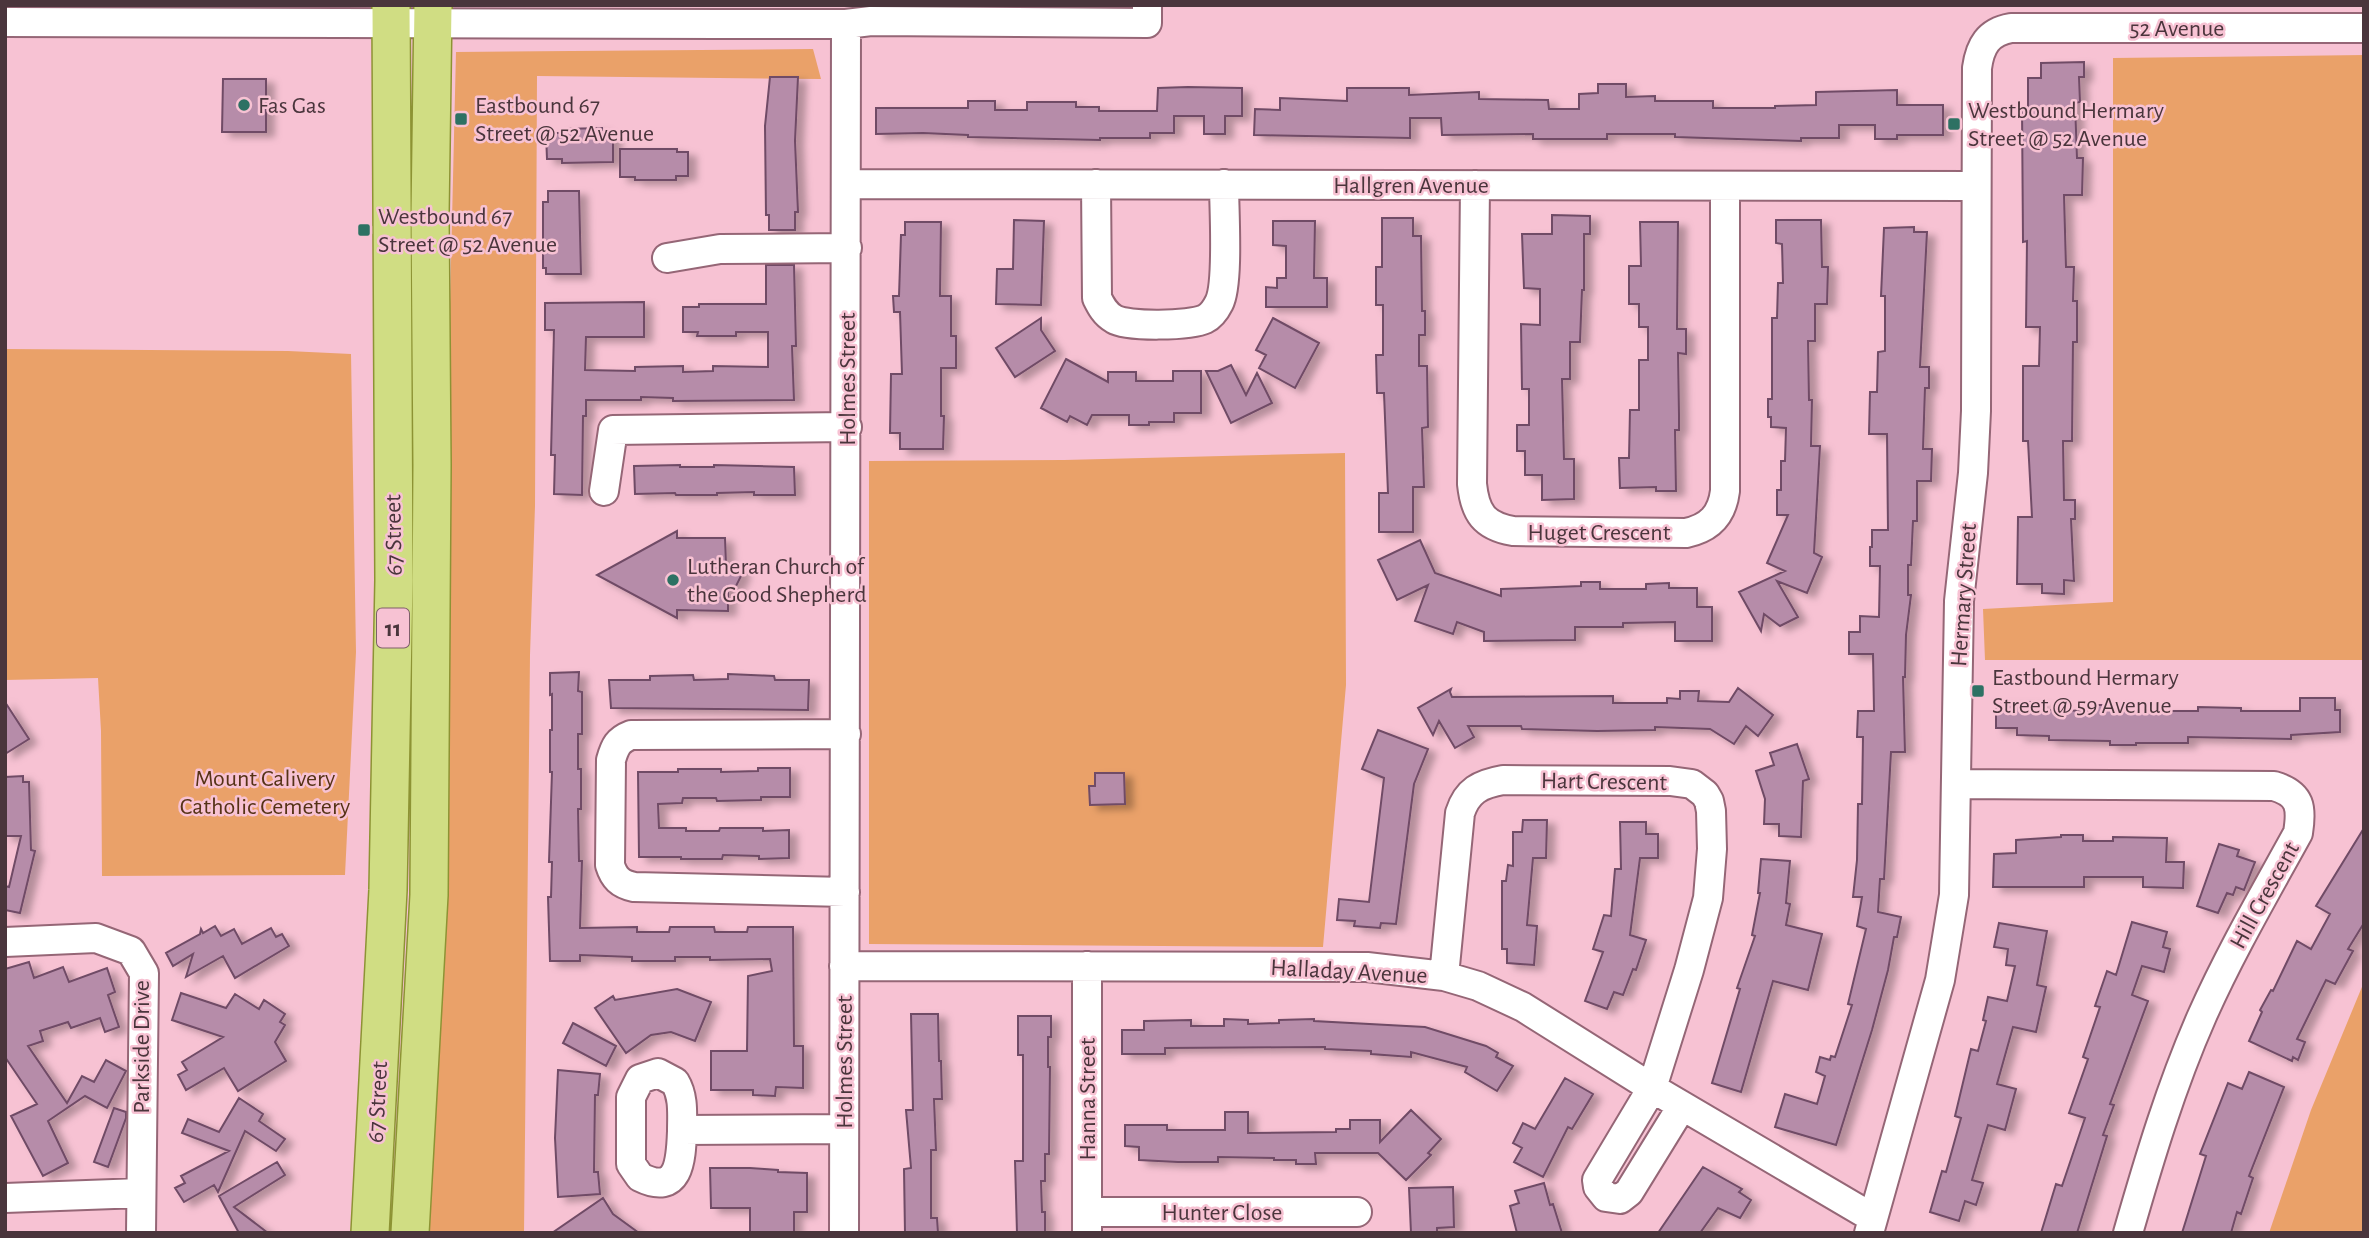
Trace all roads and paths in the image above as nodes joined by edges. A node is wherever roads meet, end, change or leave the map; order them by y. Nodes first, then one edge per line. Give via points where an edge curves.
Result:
1 (391, 14) edge
2 (433, 14) edge
3 (1147, 14) edge
4 (5, 22) edge
5 (846, 24) junction
6 (2364, 28) edge
7 (1991, 34) joint
8 (846, 184) junction
9 (1096, 184) junction
10 (1224, 184) junction
11 (1475, 185) junction
12 (1725, 186) junction
13 (1976, 186) junction
14 (847, 248) junction
15 (667, 258) dead end
16 (846, 427) junction
17 (604, 491) dead end
18 (846, 734) junction
19 (1956, 784) junction
20 (845, 892) junction
21 (5, 942) edge
22 (844, 966) junction
23 (1087, 966) junction
24 (1444, 976) junction
25 (1652, 1088) junction
26 (1682, 1106) junction
27 (844, 1129) junction
28 (682, 1130) dead end
29 (141, 1193) junction
30 (5, 1198) edge
31 (1357, 1212) dead end
32 (1087, 1222) edge
33 (1871, 1226) edge
34 (141, 1233) edge
35 (370, 1233) edge
36 (410, 1233) edge
37 (844, 1233) edge
38 (2128, 1233) edge

1 - 2 street
1 - 4 street
1 - 35 main road, 67 Street / 11 via 394,593 388,890
2 - 5 street
2 - 36 main road, 67 Street / 11 via 429,895
3 - 5 street
5 - 8 street, Holmes Street
6 - 7 street, 52 Avenue via 2011,28
7 - 13 street, Hermary Street via 1977,68
8 - 9 street, Hallgren Avenue
8 - 14 street, Holmes Street
9 - 10 street, Hallgren Avenue
9 - 10 street via 1097,298 1113,318 1133,323 1192,322 1216,309 1224,279
10 - 11 street, Hallgren Avenue
11 - 12 street, Hallgren Avenue
11 - 12 street, Huget Crescent via 1472,484 1482,516 1499,529 1514,531 1673,533 1706,527 1724,501
12 - 13 street, Hallgren Avenue
13 - 19 street, Hermary Street via 1975,444 1959,601
14 - 15 street via 720,249
14 - 16 street, Holmes Street
16 - 17 street via 613,430
16 - 18 street, Holmes Street
18 - 20 street, Holmes Street
18 - 20 street via 631,735 621,739 611,760 610,865 614,876 634,887
19 - 33 street, Hermary Street via 1954,895 1940,980
19 - 38 street, Hill Crescent via 2274,786 2292,794 2299,803 2298,833 2232,952 2186,1054
20 - 22 street, Holmes Street
21 - 29 street, Parkside Drive via 96,938 131,951 144,973
22 - 23 street, Halladay Avenue
22 - 27 street, Holmes Street
23 - 24 street, Halladay Avenue via 1367,967
23 - 32 street, Hanna Street
24 - 25 street, Halladay Avenue via 1523,1007
24 - 25 street, Hart Crescent via 1460,813 1474,789 1503,780 1692,784 1705,794 1711,811 1708,898
25 - 26 street, Halladay Avenue
25 - 26 street via 1600,1171 1598,1187 1606,1197 1620,1199 1629,1192
26 - 33 street, Halladay Avenue
27 - 28 street
27 - 37 street, Holmes Street
29 - 30 street
29 - 34 street, Parkside Drive
31 - 32 street, Hunter Close

